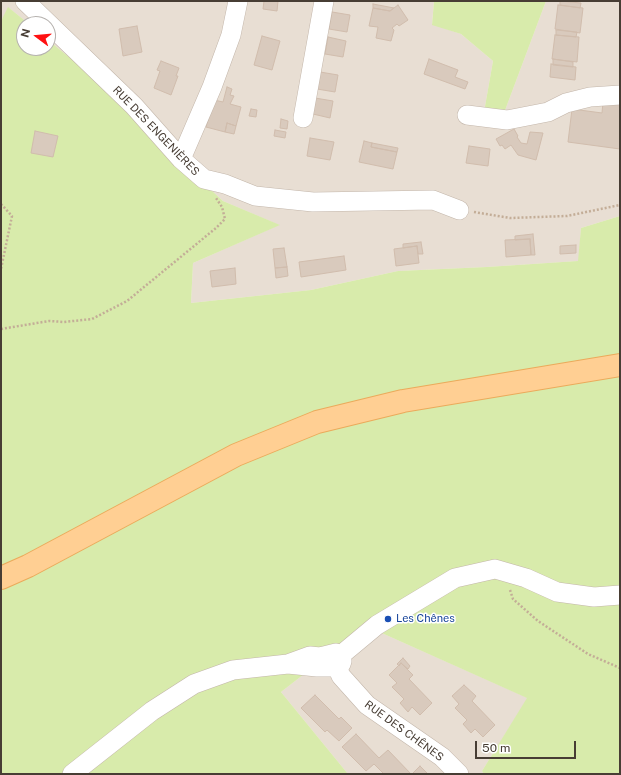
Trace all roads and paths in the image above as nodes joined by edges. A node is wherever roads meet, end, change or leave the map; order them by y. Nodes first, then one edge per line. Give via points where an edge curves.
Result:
1 (25, 1) edge
2 (238, 1) edge
3 (324, 1) edge
4 (620, 95) edge
5 (467, 115) dead end
6 (303, 118) dead end
7 (181, 159) junction
8 (204, 179) junction
9 (1, 204) edge
10 (620, 205) edge
11 (459, 210) joint
12 (1, 269) edge
13 (1, 329) edge
14 (620, 365) edge
15 (504, 571) junction
16 (1, 578) edge
17 (620, 595) edge
18 (336, 661) junction
19 (620, 668) edge
20 (72, 774) edge
21 (459, 774) edge

1 - 7 street, RUE DES ENGENIÈRES via 134,106
2 - 7 street via 228,43
3 - 6 street
4 - 5 street via 590,97 566,103 548,112 507,120
7 - 8 street, RUE DES ENGENIÈRES
8 - 11 street, RUE DES ENGENIÈRES via 255,196 313,202 433,200
8 - 13 path via 222,207 225,219 127,301 92,319 50,321
9 - 12 path via 12,216
10 - 11 path via 566,216 510,218
14 - 16 main road via 402,402 317,422 236,455
15 - 17 street via 557,592 594,597
15 - 18 street via 495,569 455,578 377,625
15 - 19 path via 513,598 538,622 588,654
18 - 20 street via 317,667 288,664 233,670 194,684 152,711
18 - 21 street, RUE DES CHÊNES via 341,676 367,706 442,757

